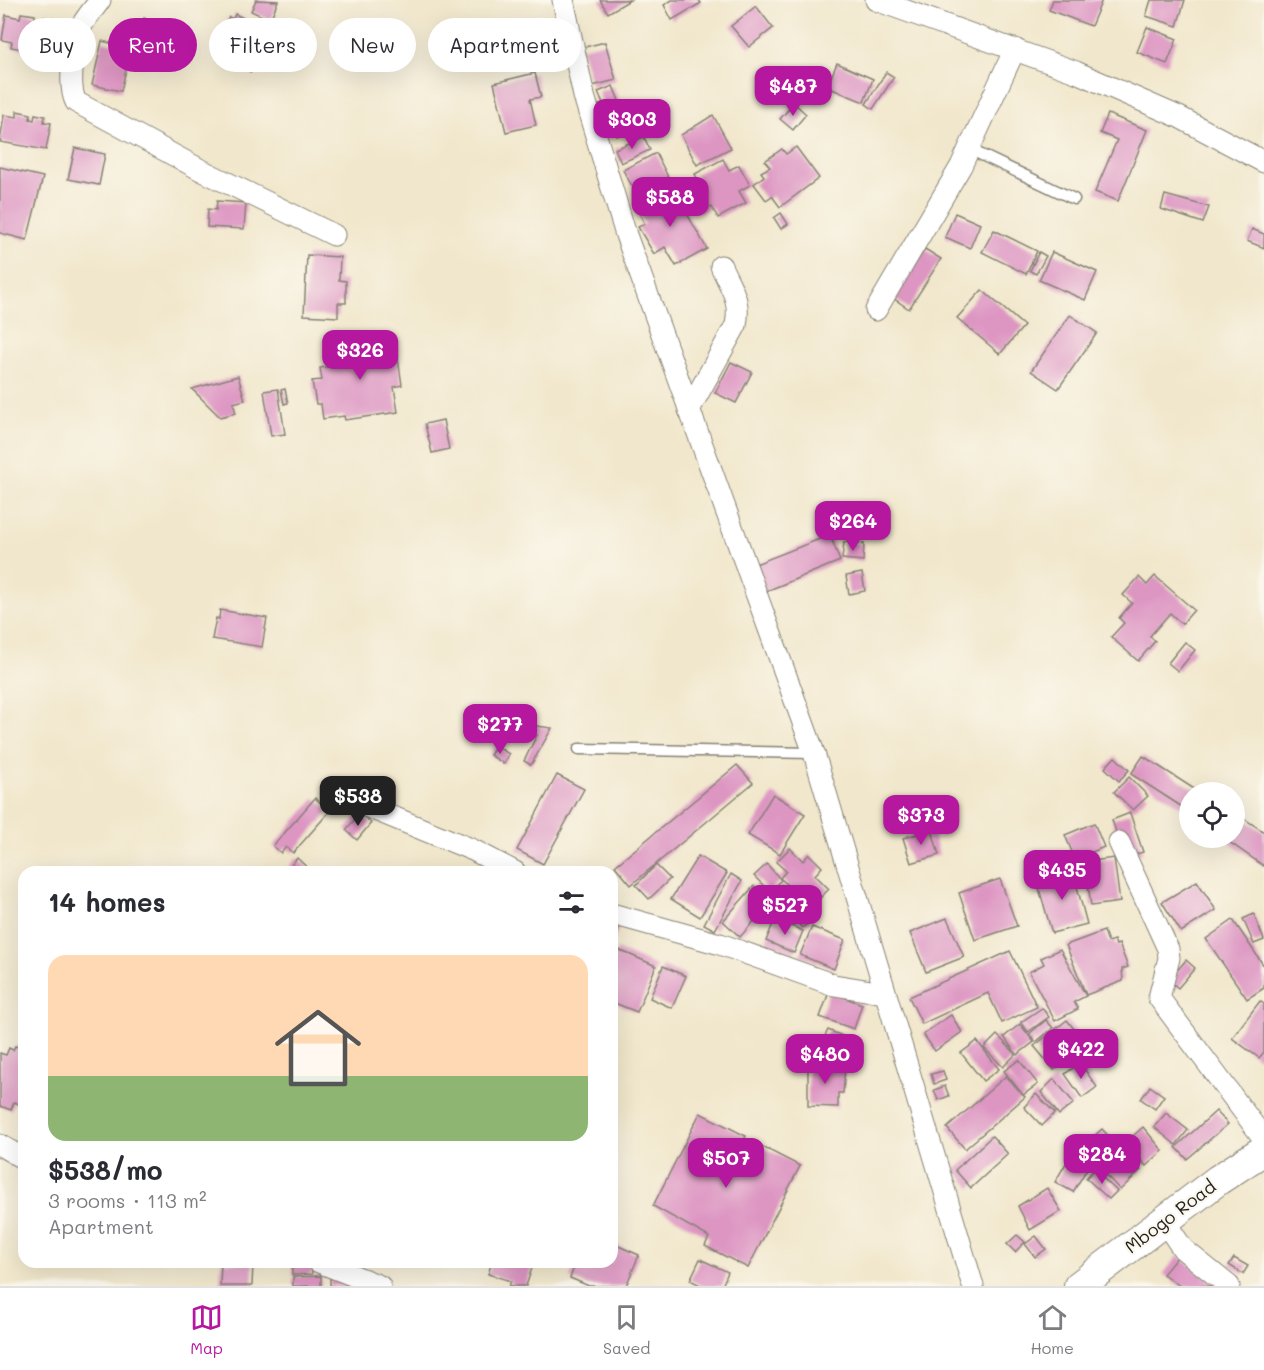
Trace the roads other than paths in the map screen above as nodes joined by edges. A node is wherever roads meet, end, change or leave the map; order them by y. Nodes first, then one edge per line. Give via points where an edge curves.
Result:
1 (100, 0) edge
2 (563, 0) edge
3 (876, 0) edge
4 (1015, 49) junction
5 (969, 149) junction
6 (1264, 162) edge
7 (1074, 199) dead end
8 (334, 235) dead end
9 (721, 266) dead end
10 (876, 310) dead end
11 (689, 410) junction
12 (579, 749) dead end
13 (814, 753) junction
14 (356, 802) dead end
15 (1119, 842) dead end
16 (504, 866) edge
17 (618, 916) edge
18 (884, 993) junction
19 (1264, 1138) edge
20 (0, 1145) edge
21 (1264, 1150) edge
22 (18, 1156) edge
23 (1164, 1221) junction
24 (334, 1268) edge
25 (380, 1286) edge
26 (973, 1286) edge
27 (1079, 1286) edge
28 (1229, 1286) edge

1 - 8 street via 82,25 78,41 72,85 76,102 201,170
2 - 11 street via 584,96 626,235
3 - 4 street
4 - 5 street
4 - 6 street via 1179,117
5 - 7 lane
5 - 10 street
9 - 11 street via 737,299 736,325
11 - 13 street
12 - 13 lane
13 - 18 street
14 - 16 street
15 - 19 street via 1168,950 1159,998
17 - 18 street via 720,944 834,985
18 - 26 street
20 - 22 street
21 - 23 main road, Mbogo Road
23 - 27 main road, Mbogo Road
23 - 28 street via 1183,1249
24 - 25 street

